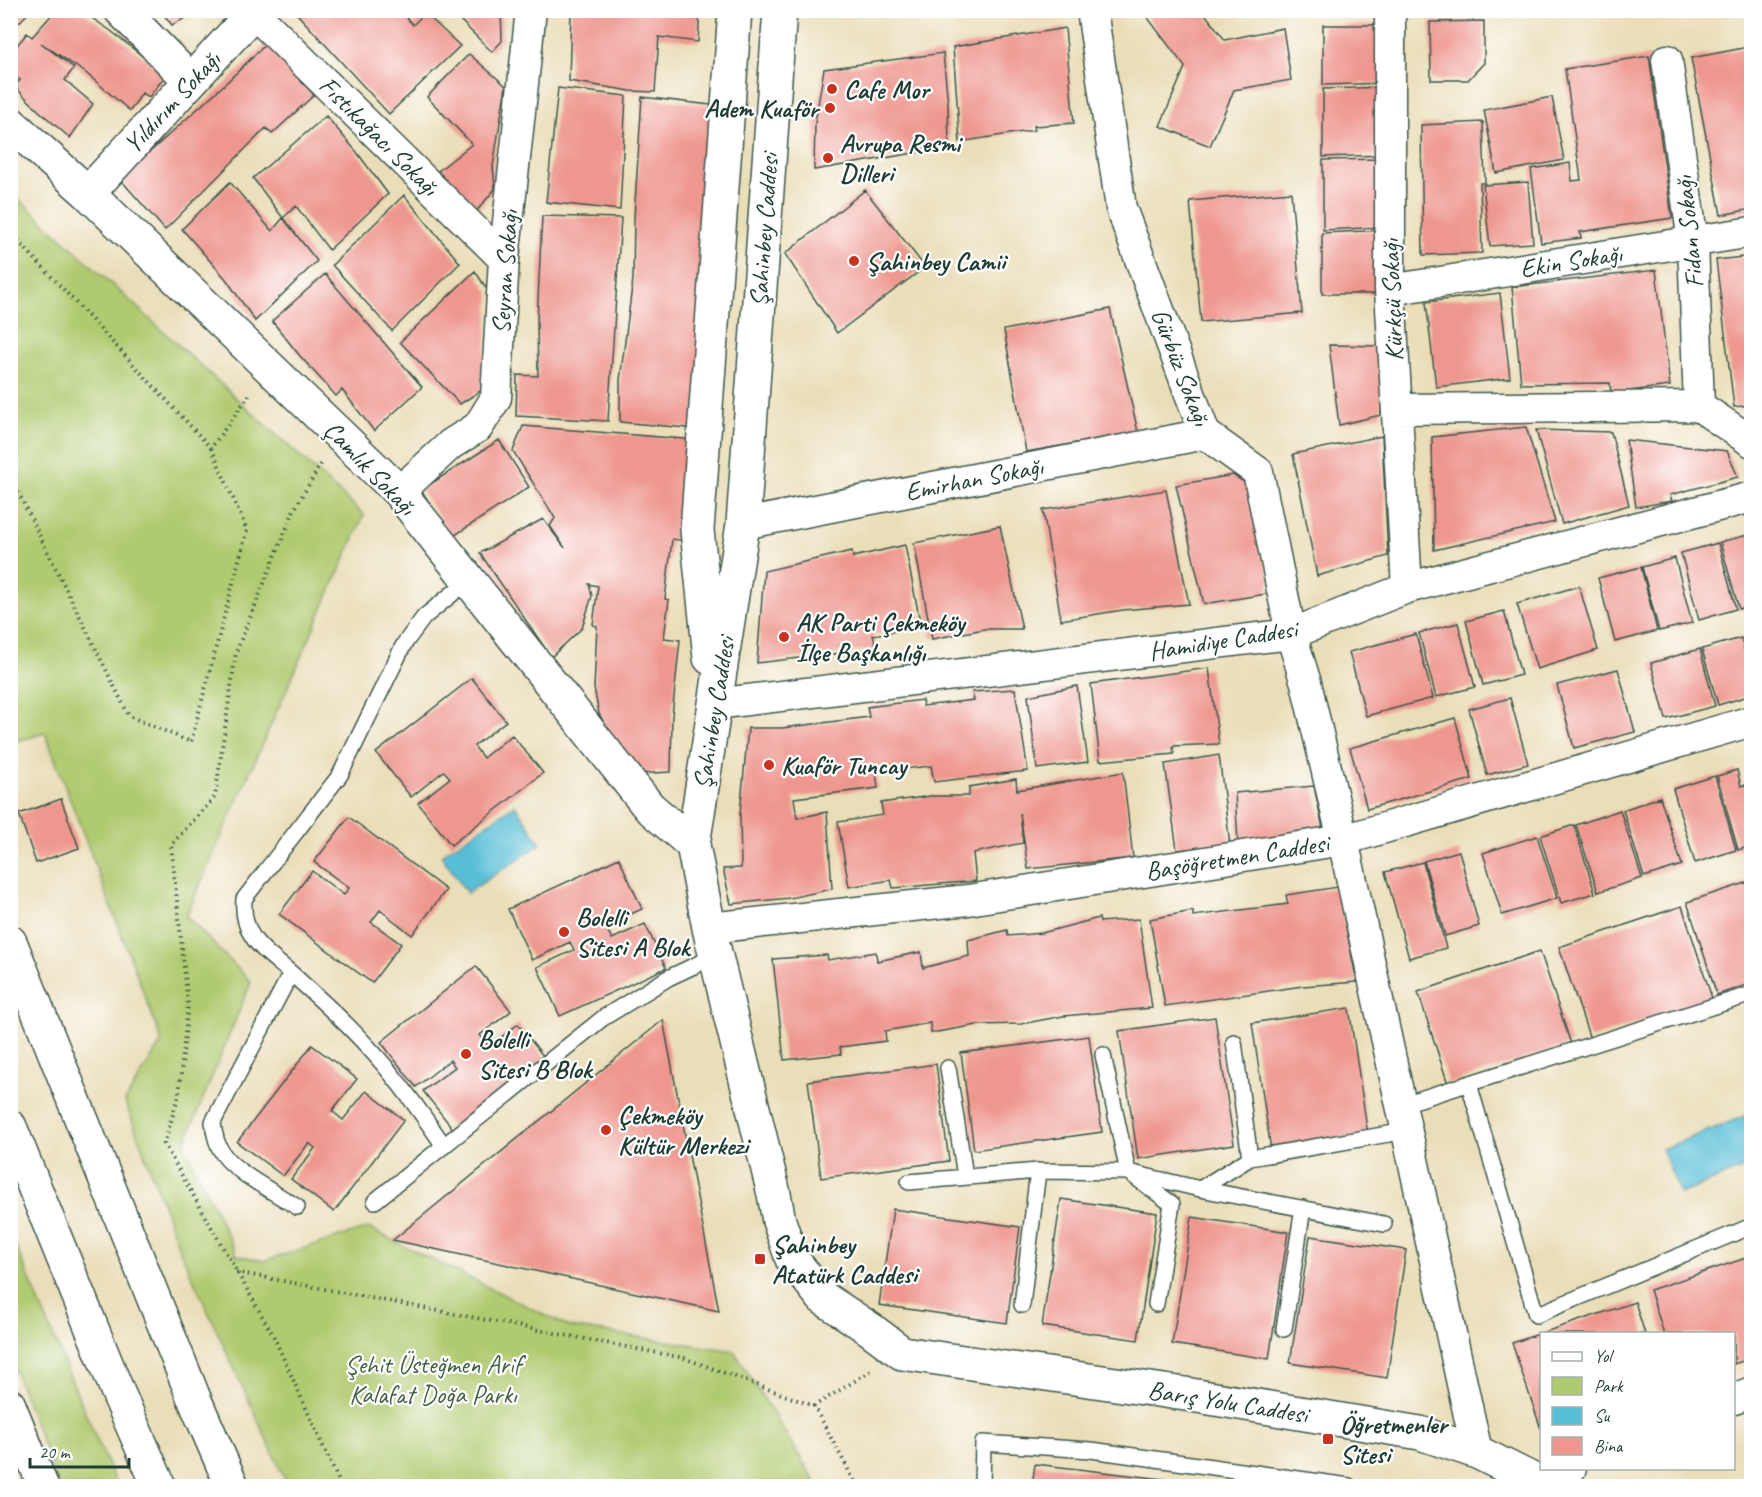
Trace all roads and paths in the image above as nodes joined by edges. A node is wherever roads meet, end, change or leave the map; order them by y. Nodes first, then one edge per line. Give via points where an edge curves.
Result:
1 (121, 10) edge
2 (531, 10) edge
3 (735, 10) edge
4 (780, 10) edge
5 (1092, 10) edge
6 (1390, 10) edge
7 (255, 12) edge
8 (1667, 60) dead end
9 (190, 80) junction
10 (10, 123) edge
11 (88, 194) junction
12 (10, 232) edge
13 (1752, 232) edge
14 (1693, 242) junction
15 (504, 259) junction
16 (1390, 290) junction
17 (255, 387) dead end
18 (1700, 406) junction
19 (1397, 409) junction
20 (1205, 434) junction
21 (1752, 442) edge
22 (211, 448) junction
23 (322, 461) dead end
24 (10, 476) edge
25 (399, 492) junction
26 (1752, 497) edge
27 (743, 524) junction
28 (469, 580) junction
29 (1407, 588) junction
30 (1291, 634) junction
31 (715, 704) junction
32 (1752, 721) edge
33 (1343, 840) junction
34 (693, 845) junction
35 (10, 942) edge
36 (713, 942) junction
37 (291, 973) junction
38 (1752, 994) edge
39 (1234, 1042) dead end
40 (1102, 1055) dead end
41 (948, 1068) dead end
42 (1469, 1084) junction
43 (1404, 1118) junction
44 (10, 1127) edge
45 (444, 1146) junction
46 (1250, 1158) junction
47 (1038, 1170) junction
48 (1128, 1172) junction
49 (965, 1176) junction
50 (909, 1182) dead end
51 (1200, 1188) junction
52 (375, 1201) dead end
53 (297, 1207) dead end
54 (1303, 1208) junction
55 (1384, 1224) dead end
56 (1752, 1226) edge
57 (236, 1272) junction
58 (1156, 1304) dead end
59 (1022, 1305) dead end
60 (1284, 1329) dead end
61 (902, 1353) junction
62 (1752, 1392) edge
63 (1735, 1399) edge
64 (10, 1404) edge
65 (814, 1406) junction
66 (1477, 1452) junction
67 (1568, 1470) edge
68 (1542, 1485) edge
69 (43, 1486) edge
70 (159, 1486) edge
71 (232, 1486) edge
72 (341, 1486) edge
73 (857, 1486) edge
74 (982, 1486) edge
75 (1349, 1486) edge

1 - 9 main road
2 - 15 street, Seyran Sokağı
3 - 31 main road via 697,530
4 - 27 main road, Şahinbey Caddesi
5 - 20 street, Gürbüz Sokağı via 1121,208
6 - 16 street, Kürkçü Sokağı
7 - 9 main road, Yıldırım Sokağı
7 - 15 street, Fıstıkağacı Sokağı
8 - 14 street, Fidan Sokağı
9 - 11 main road, Yıldırım Sokağı
10 - 11 main road, Çamlık Sokağı
11 - 25 main road, Çamlık Sokağı
12 - 22 path
13 - 14 street, Ekin Sokağı
14 - 16 street, Ekin Sokağı
14 - 18 street, Fidan Sokağı
15 - 25 street, Seyran Sokağı via 496,398 478,427 451,444
16 - 19 street, Kürkçü Sokağı
17 - 22 path
18 - 19 street
18 - 21 street
19 - 29 street, Kürkçü Sokağı
20 - 27 street, Emirhan Sokağı
20 - 30 street, Gürbüz Sokağı via 1258,472
22 - 24 path via 247,530 191,742 129,716
23 - 57 path via 294,510 236,652 215,797 171,845 188,1004 179,1094 164,1144
25 - 28 main road, Çamlık Sokağı
26 - 29 street, Hamidiye Caddesi
27 - 31 main road, Şahinbey Caddesi
28 - 34 main road, Çamlık Sokağı via 649,807
28 - 37 lane via 424,617 404,644 340,775 244,899 243,915 251,936
29 - 30 street, Hamidiye Caddesi
30 - 31 street, Hamidiye Caddesi
30 - 33 street, Gürbüz Sokağı
31 - 34 main road, Şahinbey Caddesi
32 - 33 street, Başöğretmen Caddesi
33 - 36 street, Başöğretmen Caddesi
33 - 43 street, Gürbüz Sokağı
34 - 36 main road, Şahinbey Caddesi
35 - 71 main road
36 - 45 lane via 668,978 603,1017
36 - 61 main road, Şahinbey Caddesi via 778,1221 792,1259 823,1298
37 - 45 lane via 377,1056
37 - 53 lane via 213,1122 221,1152 231,1164
38 - 42 lane
39 - 46 lane
40 - 48 lane
41 - 49 lane
42 - 43 lane
42 - 56 lane via 1536,1315
43 - 46 lane
43 - 66 street, Gürbüz Sokağı
44 - 70 main road
45 - 52 lane
46 - 51 lane
47 - 48 lane
47 - 49 lane
47 - 59 lane
48 - 51 lane
48 - 58 lane via 1172,1204
49 - 50 lane
51 - 54 lane
54 - 55 lane
54 - 60 lane
57 - 65 path via 684,1358
57 - 72 path via 273,1335
61 - 65 path
61 - 66 main road, Barış Yolu Caddesi via 1420,1433
62 - 63 street
64 - 69 street
65 - 73 path
66 - 68 main road, Barış Yolu Caddesi
67 - 68 street
74 - 75 lane via 983,1443 1091,1450

